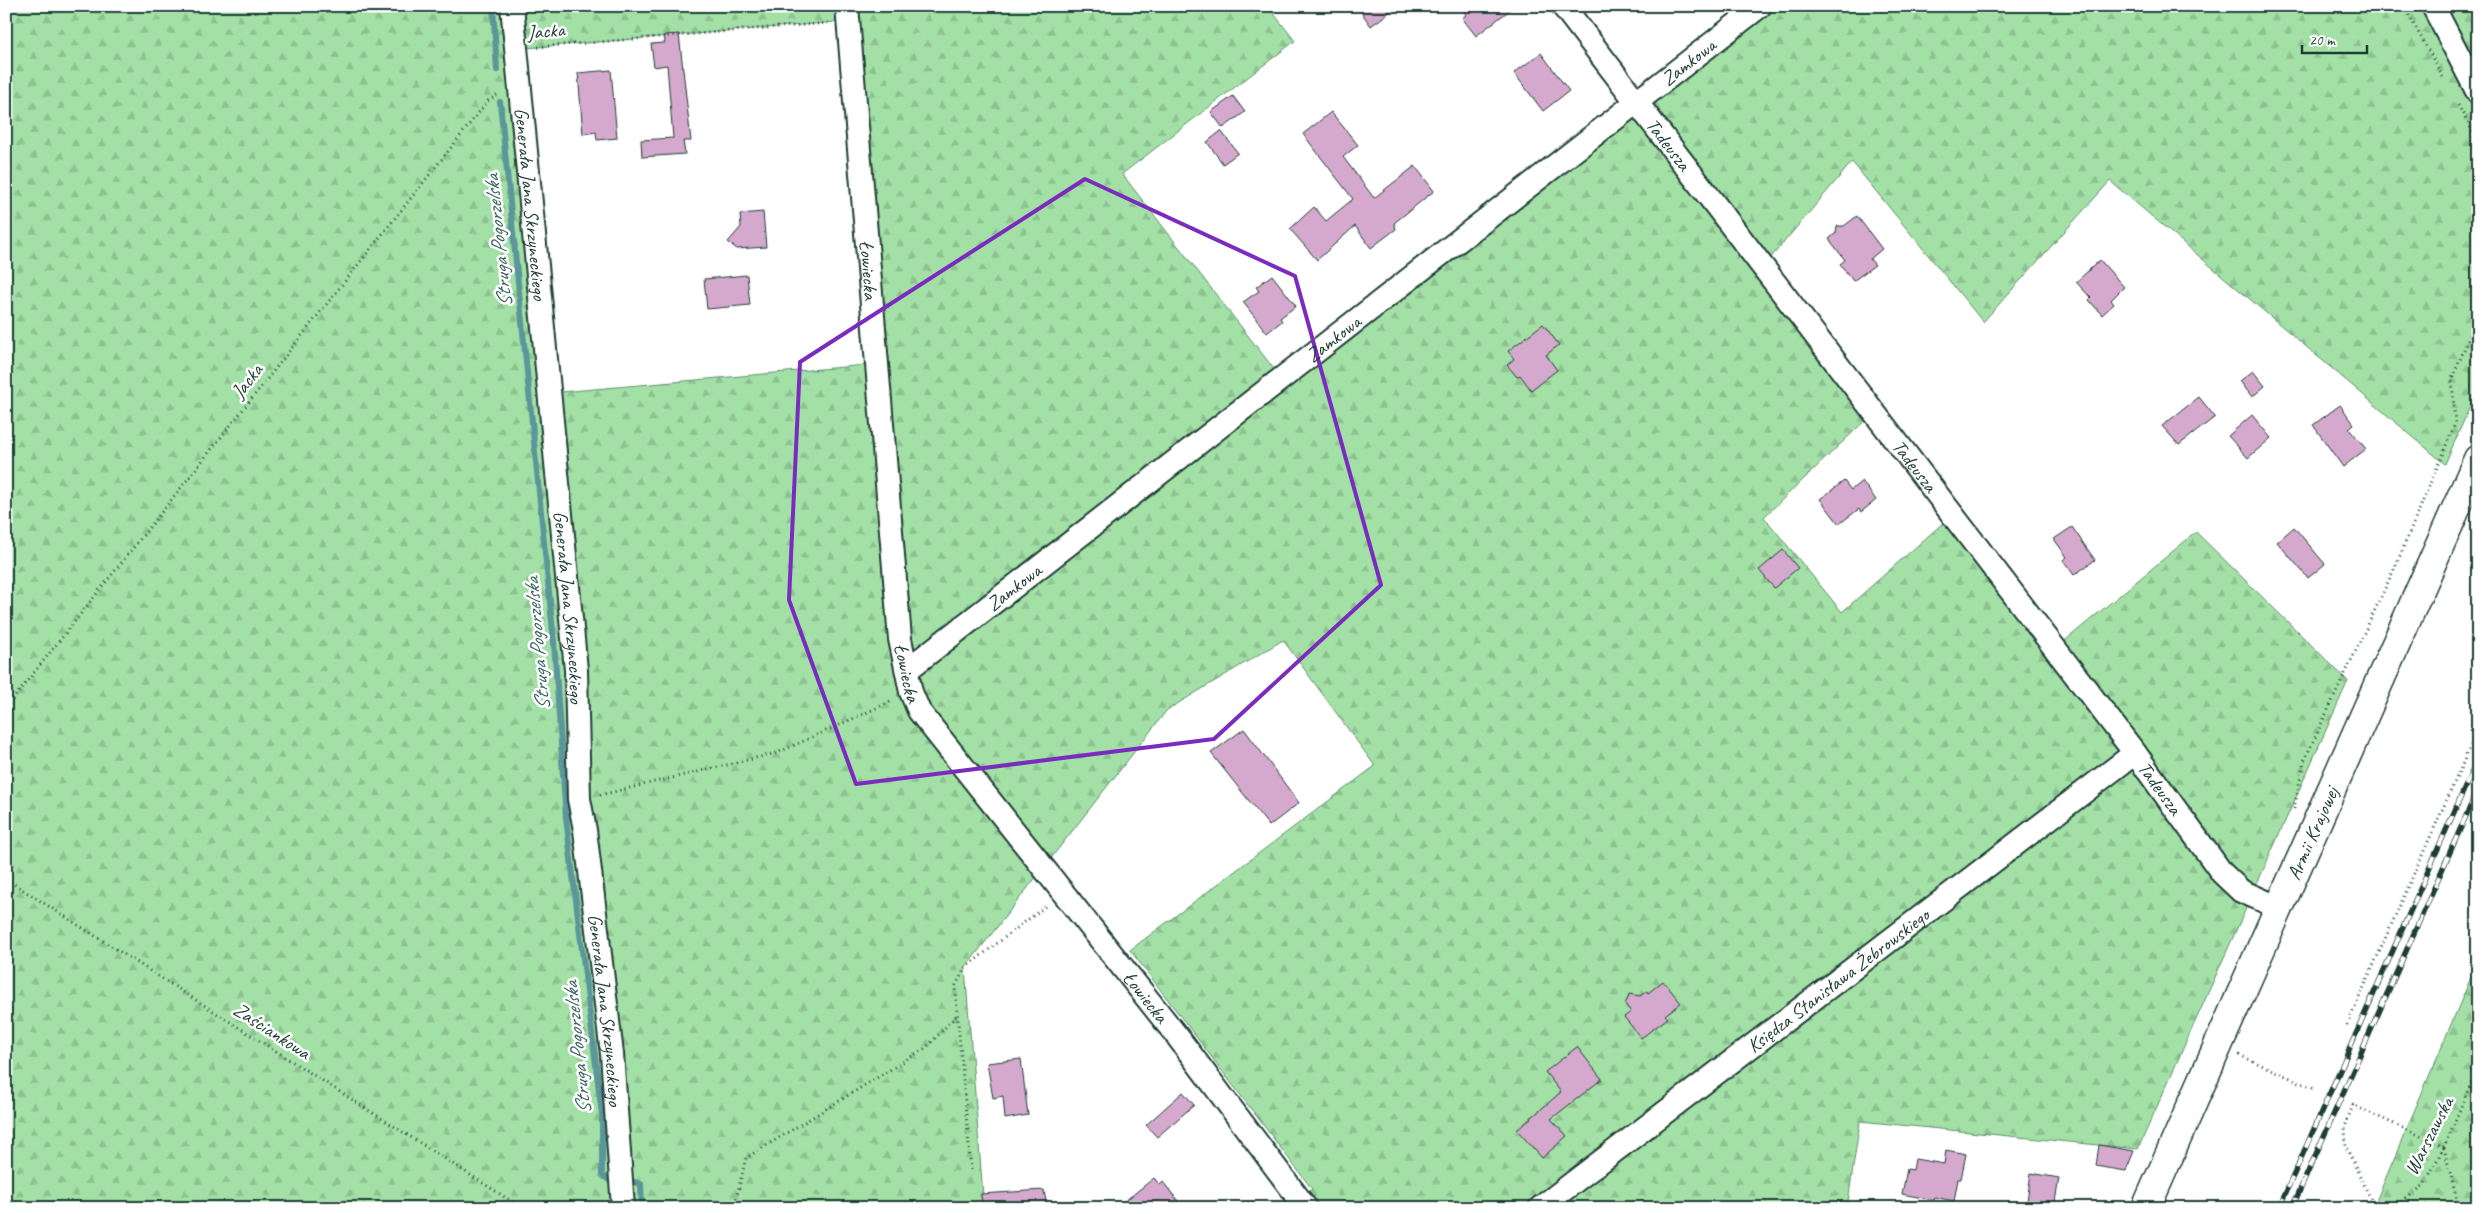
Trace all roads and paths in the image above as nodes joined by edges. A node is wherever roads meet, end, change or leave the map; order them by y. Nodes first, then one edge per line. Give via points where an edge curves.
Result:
1 (512, 6) edge
2 (1563, 6) edge
3 (1760, 6) edge
4 (2404, 6) edge
5 (2433, 6) edge
6 (848, 14) edge
7 (514, 49) junction
8 (519, 81) junction
9 (2445, 82) dead end
10 (2478, 93) edge
11 (2455, 99) dead end
12 (1638, 102) junction
13 (2478, 142) edge
14 (2478, 316) edge
15 (2478, 459) edge
16 (906, 670) junction
17 (911, 692) junction
18 (6, 708) edge
19 (2478, 729) edge
20 (2135, 753) junction
21 (579, 799) junction
22 (2293, 813) dead end
23 (6, 879) edge
24 (1064, 893) junction
25 (2280, 908) junction
26 (958, 1015) junction
27 (2347, 1024) dead end
28 (2237, 1054) dead end
29 (2478, 1067) edge
30 (2316, 1089) dead end
31 (2444, 1148) junction
32 (972, 1170) dead end
33 (522, 1208) edge
34 (623, 1208) edge
35 (734, 1208) edge
36 (1306, 1208) edge
37 (1540, 1208) edge
38 (2146, 1208) edge
39 (2375, 1208) edge
40 (2394, 1208) edge
41 (2460, 1208) edge

1 - 7 street, Generała Jana Skrzyneckiego
2 - 12 street, Tadeusza
3 - 12 street, Zamkowa
4 - 9 path
5 - 10 street
6 - 7 path, Jacka
6 - 16 street, Łowiecka via 900,639
7 - 8 street, Generała Jana Skrzyneckiego
8 - 18 path, Jacka via 488,101
8 - 21 street, Generała Jana Skrzyneckiego via 576,670
11 - 13 path
12 - 16 street, Zamkowa
12 - 20 street, Tadeusza
14 - 22 path via 2452,379 2455,424 2397,563 2304,761
15 - 25 main road, Armii Krajowej
16 - 17 street, Łowiecka
17 - 21 path via 777,753
17 - 24 street, Łowiecka via 919,711
19 - 27 path
20 - 25 street, Tadeusza via 2222,873 2241,892
20 - 37 street, Księdza Stanisława Żebrowskiego
21 - 34 street, Generała Jana Skrzyneckiego via 612,1054
23 - 33 path, Zaściankowa
24 - 26 path via 965,968 955,988
24 - 36 street, Łowiecka
25 - 38 main road, Armii Krajowej
26 - 32 path
26 - 35 path via 927,1047 746,1158
28 - 30 path
29 - 31 path, Warszawska
31 - 39 path via 2353,1105 2346,1127 2346,1147
31 - 40 path, Warszawska via 2424,1185
31 - 41 path

